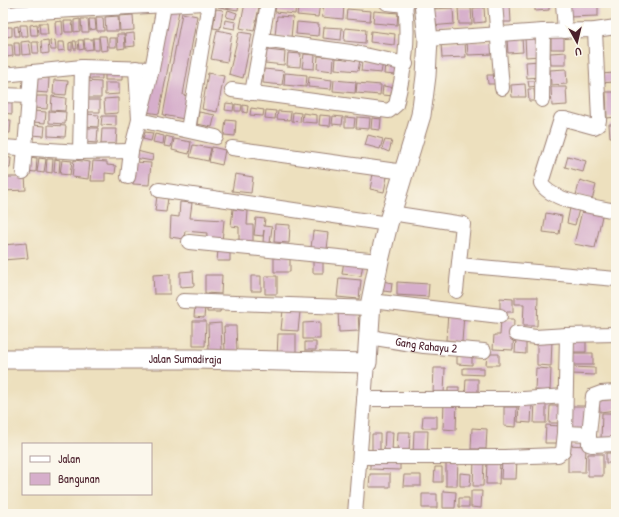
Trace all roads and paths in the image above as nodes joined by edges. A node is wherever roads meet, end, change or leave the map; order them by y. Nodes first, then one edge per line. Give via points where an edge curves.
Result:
1 (204, 3) edge
2 (209, 3) edge
3 (268, 3) edge
4 (387, 3) edge
5 (495, 3) edge
6 (563, 3) edge
7 (412, 4) edge
8 (164, 6) junction
9 (3, 15) edge
10 (616, 27) edge
11 (594, 30) junction
12 (543, 31) junction
13 (565, 31) junction
14 (497, 34) junction
15 (428, 39) junction
16 (262, 40) junction
17 (406, 64) junction
18 (82, 67) junction
19 (136, 68) junction
20 (152, 69) junction
21 (31, 74) junction
22 (3, 75) edge
23 (502, 88) dead end
24 (232, 90) dead end
25 (252, 93) junction
26 (3, 95) edge
27 (28, 96) junction
28 (542, 100) dead end
29 (139, 120) junction
30 (188, 130) junction
31 (216, 137) dead end
32 (3, 147) edge
33 (25, 148) junction
34 (232, 148) dead end
35 (131, 151) junction
36 (80, 152) junction
37 (23, 172) dead end
38 (404, 172) junction
39 (128, 177) dead end
40 (159, 190) dead end
41 (616, 211) edge
42 (389, 218) junction
43 (189, 242) dead end
44 (378, 261) junction
45 (459, 265) junction
46 (616, 279) edge
47 (456, 291) dead end
48 (183, 301) dead end
49 (371, 304) junction
50 (500, 316) dead end
51 (516, 334) dead end
52 (616, 334) edge
53 (567, 335) junction
54 (369, 337) junction
55 (484, 351) dead end
56 (3, 358) edge
57 (367, 363) junction
58 (616, 392) edge
59 (565, 396) junction
60 (364, 399) junction
61 (565, 433) junction
62 (589, 434) junction
63 (616, 444) edge
64 (360, 457) junction
65 (356, 514) edge

1 - 8 street
2 - 30 street
3 - 16 street
4 - 7 street
5 - 14 street
6 - 13 street
7 - 15 street
7 - 17 street
8 - 9 street
8 - 20 street
10 - 11 street
11 - 13 street
11 - 41 street via 598,125 562,119 541,183 550,194
12 - 13 street
12 - 14 street
12 - 28 street
14 - 15 street
14 - 23 street
15 - 38 street via 421,115
16 - 17 street via 351,52
16 - 25 street
17 - 25 street via 396,105 389,111
18 - 19 street
18 - 21 street
18 - 36 street
19 - 20 street
19 - 29 street
20 - 29 street
21 - 22 street
21 - 27 street
24 - 25 street
26 - 27 street
27 - 33 street
29 - 30 street
29 - 35 street
30 - 31 street
32 - 33 street
33 - 36 street
33 - 37 street
34 - 38 street
35 - 36 street
35 - 39 street
38 - 42 street
40 - 42 street
42 - 44 street
42 - 45 street via 463,224
43 - 44 street
44 - 49 street
45 - 46 street
45 - 47 street
48 - 49 street
49 - 50 street
49 - 54 street
51 - 53 street
52 - 53 street
53 - 59 street
54 - 55 street, Gang Rahayu 2 via 424,346
54 - 57 street
56 - 57 street, Jalan Sumadiraja
57 - 60 street
58 - 62 street via 593,396
59 - 60 street via 524,399
59 - 61 street
60 - 64 street
61 - 62 street
61 - 64 street via 563,451 558,455
62 - 63 street via 590,445
64 - 65 street

